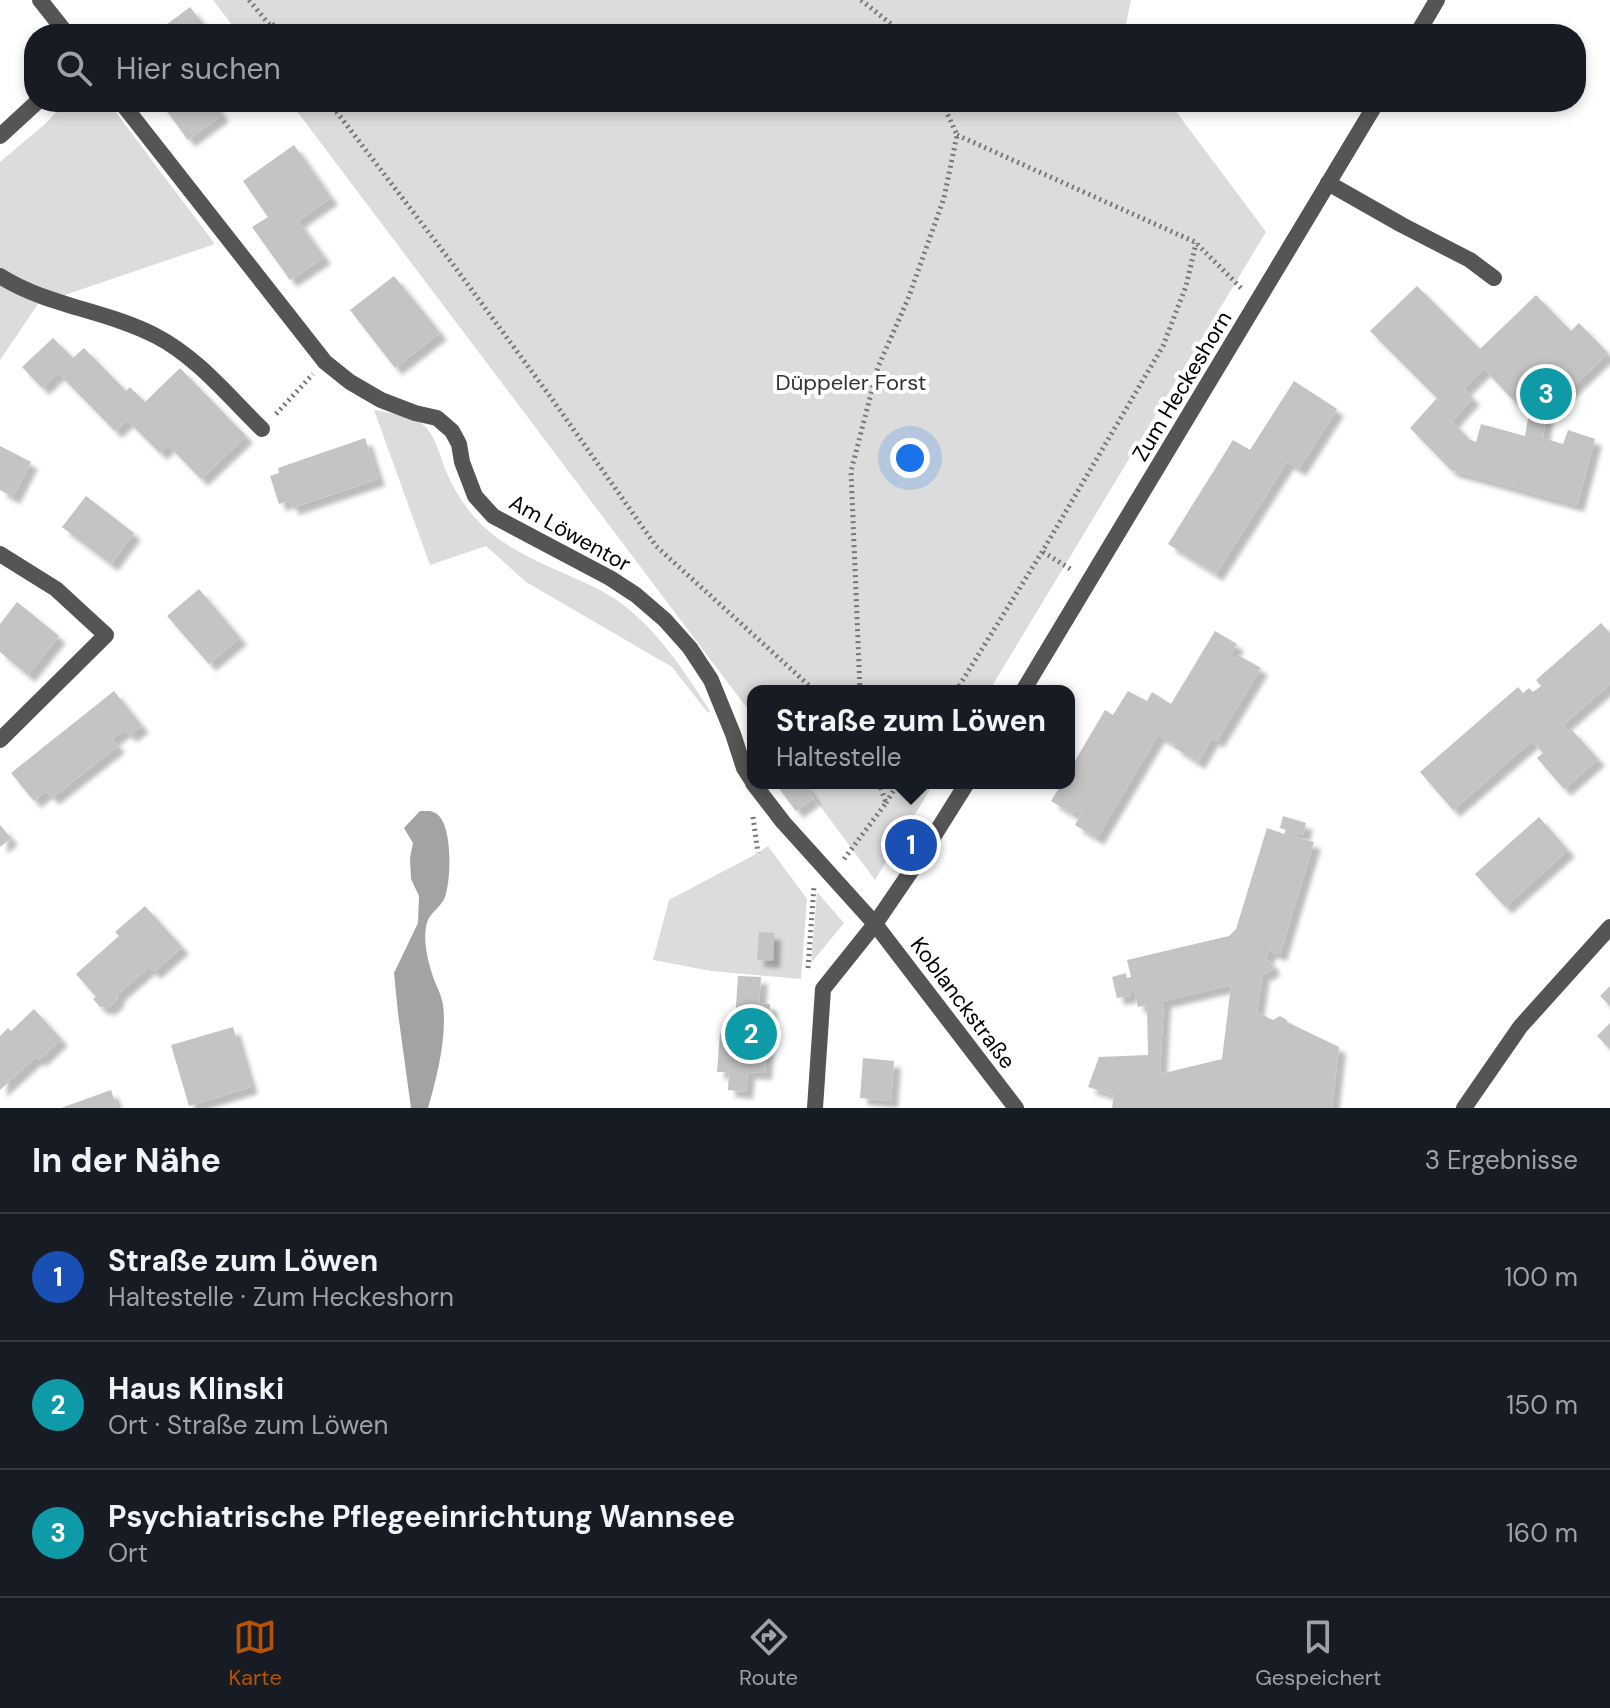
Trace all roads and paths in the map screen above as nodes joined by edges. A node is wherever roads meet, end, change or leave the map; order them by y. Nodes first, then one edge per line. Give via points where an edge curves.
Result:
1 (40, 0) edge
2 (249, 0) edge
3 (861, 0) edge
4 (1437, 0) edge
5 (266, 19) junction
6 (59, 24) edge
7 (270, 24) edge
8 (273, 24) edge
9 (891, 24) edge
10 (1423, 24) edge
11 (26, 112) edge
12 (129, 112) edge
13 (337, 112) edge
14 (947, 112) edge
15 (1371, 112) edge
16 (957, 135) junction
17 (0, 136) edge
18 (1328, 183) junction
19 (1196, 243) junction
20 (0, 276) edge
21 (1494, 278) dead end
22 (1256, 304) junction
23 (325, 362) junction
24 (262, 429) joint
25 (1042, 552) junction
26 (0, 554) edge
27 (1090, 581) junction
28 (808, 685) edge
29 (860, 685) edge
30 (960, 685) edge
31 (1027, 685) edge
32 (0, 740) edge
33 (747, 773) edge
34 (758, 789) edge
35 (881, 789) edge
36 (894, 789) edge
37 (963, 789) edge
38 (886, 803) junction
39 (752, 808) dead end
40 (758, 853) dead end
41 (832, 875) junction
42 (875, 924) junction
43 (1610, 927) edge
44 (808, 968) dead end
45 (815, 1108) edge
46 (1016, 1108) edge
47 (1464, 1108) edge

1 - 6 street
2 - 5 path
3 - 9 path
4 - 10 street
5 - 7 path
5 - 8 path
11 - 17 street
12 - 23 street, Am Löwentor
13 - 28 path via 656,546
14 - 16 path
15 - 18 street, Zum Heckeshorn
16 - 19 path
16 - 29 path via 944,198 878,367 851,471
18 - 21 street
18 - 22 street, Zum Heckeshorn
19 - 22 path
19 - 25 path via 1163,346
20 - 24 street via 156,336 186,354
22 - 27 street, Zum Heckeshorn
23 - 24 path
23 - 33 street, Am Löwentor via 381,400 437,418 452,431 475,496 493,516 610,578 665,620 711,680
25 - 27 path
25 - 30 path
26 - 32 street via 56,589 106,635
27 - 31 street, Zum Heckeshorn
34 - 41 street, Am Löwentor
35 - 38 path
36 - 38 path
37 - 42 street
38 - 41 path
39 - 40 path
41 - 42 street, Am Löwentor
41 - 44 path via 814,886
42 - 45 street via 823,989
42 - 46 street, Koblanckstraße
43 - 47 street via 1520,1027

